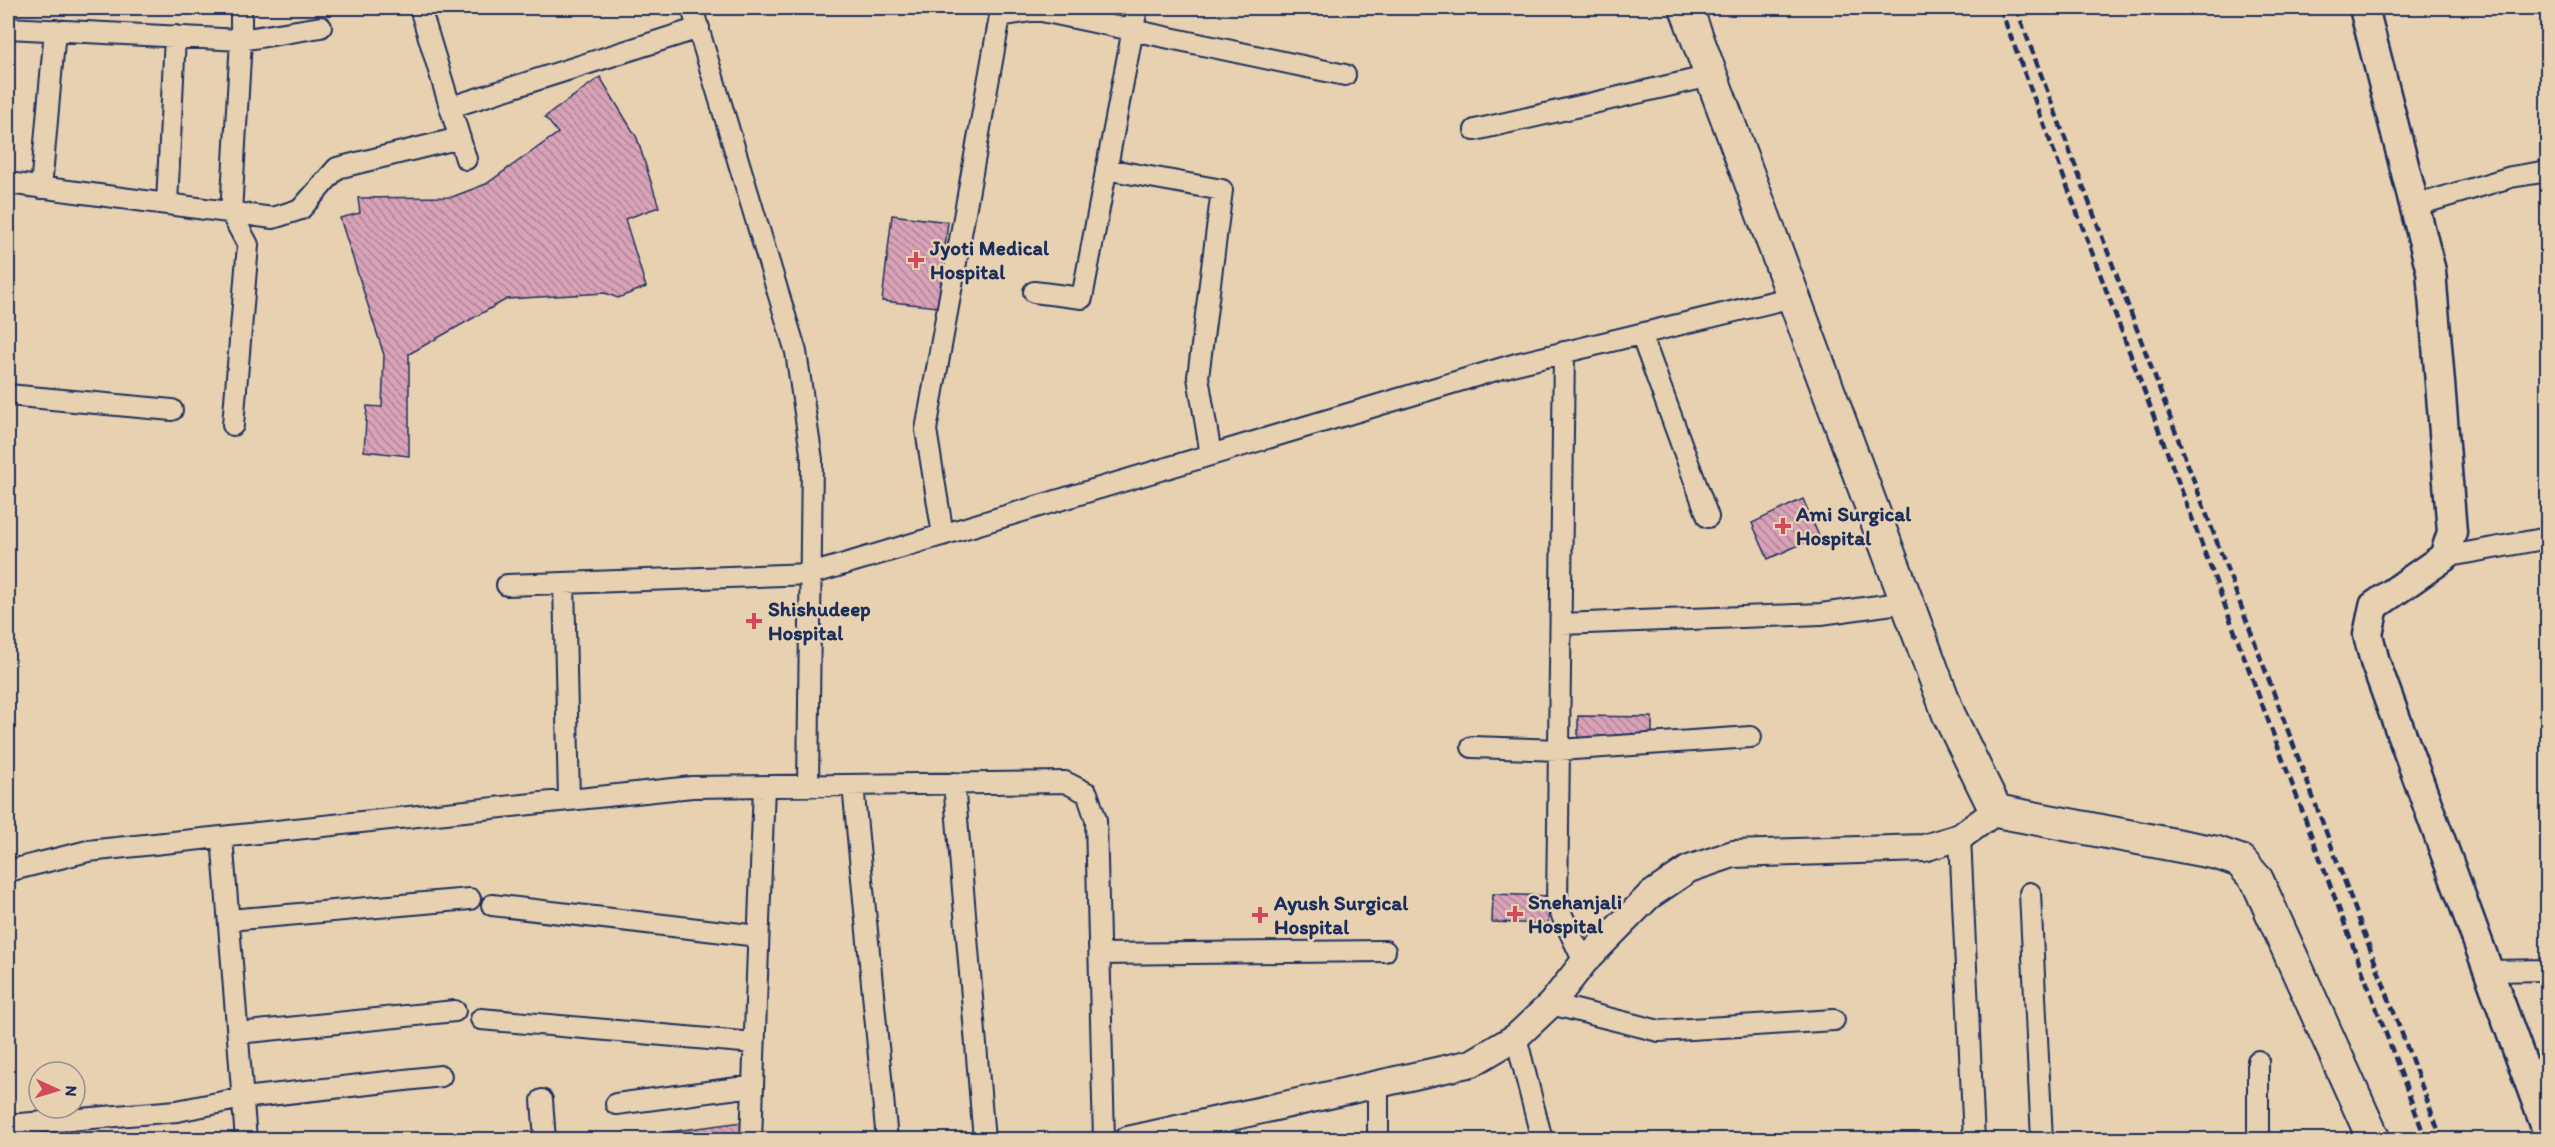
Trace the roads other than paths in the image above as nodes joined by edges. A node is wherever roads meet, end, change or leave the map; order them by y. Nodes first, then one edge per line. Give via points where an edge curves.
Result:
1 (241, 8) edge
2 (420, 8) edge
3 (692, 8) edge
4 (1137, 8) edge
5 (1686, 8) edge
6 (2364, 8) edge
7 (999, 12) edge
8 (8, 27) edge
9 (321, 27) dead end
10 (699, 28) junction
11 (55, 30) junction
12 (1133, 30) junction
13 (175, 36) junction
14 (242, 40) junction
15 (1345, 75) dead end
16 (1711, 76) junction
17 (450, 107) junction
18 (1475, 130) dead end
19 (460, 138) junction
20 (466, 159) dead end
21 (1106, 168) junction
22 (2547, 171) edge
23 (8, 183) edge
24 (41, 188) junction
25 (167, 204) junction
26 (2414, 206) junction
27 (231, 213) junction
28 (1034, 292) dead end
29 (1793, 297) junction
30 (1641, 334) junction
31 (1564, 352) junction
32 (8, 395) edge
33 (172, 410) dead end
34 (233, 425) dead end
35 (1211, 455) junction
36 (1708, 517) dead end
37 (943, 535) junction
38 (2547, 538) edge
39 (2444, 557) junction
40 (811, 574) junction
41 (564, 583) junction
42 (507, 585) dead end
43 (1906, 602) junction
44 (1561, 624) junction
45 (1751, 737) dead end
46 (1472, 747) dead end
47 (1559, 750) junction
48 (954, 783) junction
49 (853, 785) junction
50 (764, 786) junction
51 (808, 786) junction
52 (569, 800) junction
53 (1996, 811) junction
54 (222, 837) junction
55 (1960, 837) junction
56 (8, 872) edge
57 (2030, 893) dead end
58 (470, 899) dead end
59 (492, 905) dead end
60 (229, 920) junction
61 (758, 936) junction
62 (1385, 951) dead end
63 (1100, 954) junction
64 (1584, 962) junction
65 (2547, 970) edge
66 (2489, 971) junction
67 (1551, 1005) junction
68 (455, 1011) dead end
69 (481, 1019) dead end
70 (1834, 1020) dead end
71 (238, 1033) junction
72 (1516, 1037) junction
73 (754, 1043) junction
74 (2258, 1061) dead end
75 (441, 1076) dead end
76 (1378, 1084) junction
77 (753, 1086) junction
78 (243, 1098) junction
79 (542, 1100) dead end
80 (616, 1104) dead end
81 (8, 1125) edge
82 (1213, 1130) edge
83 (2547, 1133) edge
84 (246, 1140) edge
85 (545, 1140) edge
86 (751, 1140) edge
87 (886, 1140) edge
88 (984, 1140) edge
89 (1104, 1140) edge
90 (1128, 1140) edge
91 (1378, 1140) edge
92 (1542, 1140) edge
93 (1974, 1140) edge
94 (2042, 1140) edge
95 (2258, 1140) edge
96 (2374, 1140) edge

1 - 14 street
2 - 17 street
3 - 10 street
4 - 12 street
5 - 16 main road
6 - 26 main road
7 - 12 street via 1037,10
7 - 37 street via 926,430
8 - 11 street
9 - 14 street
10 - 17 street
10 - 40 street via 796,352 812,460
11 - 13 street
11 - 24 street
12 - 15 street
12 - 21 street
13 - 14 street
13 - 25 street
14 - 27 street
16 - 18 street
16 - 29 main road
17 - 19 street
19 - 20 street
19 - 27 street via 336,168 301,209 273,218
21 - 28 street via 1082,298
21 - 35 street via 1222,190 1198,377
22 - 26 street via 2511,177
23 - 24 street
24 - 25 street
25 - 27 street
26 - 39 main road via 2432,283 2452,532
27 - 34 street via 248,245
29 - 30 street
29 - 43 main road
30 - 31 street
30 - 36 street
31 - 35 street
31 - 44 street
32 - 33 street
35 - 37 street
37 - 40 street
38 - 39 street
39 - 66 main road via 2374,606 2368,635
40 - 41 street
40 - 51 street
41 - 42 street
41 - 52 street
43 - 44 street via 1821,614
43 - 53 main road via 1949,715
44 - 47 street
45 - 47 street
46 - 47 street
47 - 64 street via 1557,905
48 - 49 street
48 - 63 street via 1065,782 1088,793 1096,820
48 - 88 street
49 - 51 street
49 - 87 street
50 - 51 street
50 - 52 street via 692,787
50 - 61 street
52 - 54 street
53 - 55 street
53 - 96 main road via 2217,853 2240,861 2257,880
54 - 56 street via 88,851
54 - 60 street
55 - 64 street via 1924,848 1733,854 1689,868 1649,896
55 - 93 street
57 - 94 street
58 - 60 street
59 - 61 street
60 - 71 street
61 - 73 street
62 - 63 street
63 - 89 street
64 - 67 street
65 - 66 street
66 - 83 main road
67 - 70 street via 1659,1031
67 - 72 street
68 - 71 street
69 - 73 street
71 - 78 street
72 - 76 street via 1472,1063
72 - 92 street
73 - 77 street
74 - 95 street
75 - 78 street
76 - 82 street
76 - 91 street
77 - 80 street
77 - 86 street
78 - 81 street via 177,1111
78 - 84 street
79 - 85 street
82 - 90 street

